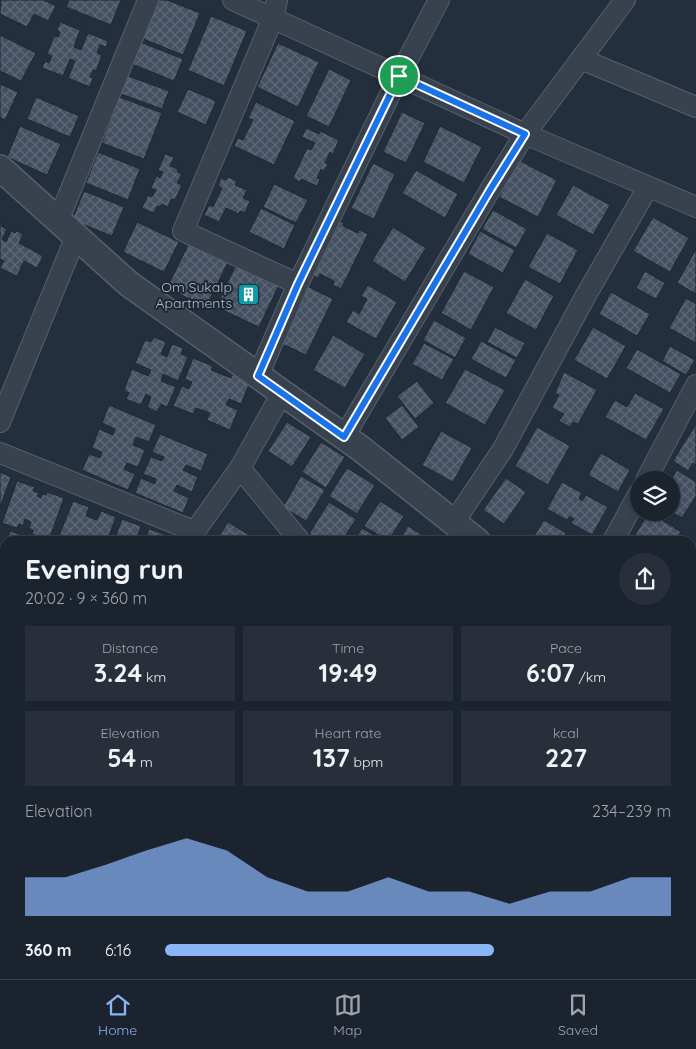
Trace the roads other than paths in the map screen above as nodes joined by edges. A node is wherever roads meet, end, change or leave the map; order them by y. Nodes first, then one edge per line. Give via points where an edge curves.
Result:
1 (148, 0) edge
2 (233, 0) edge
3 (439, 0) edge
4 (625, 0) edge
5 (275, 9) edge
6 (581, 59) junction
7 (399, 76) junction
8 (696, 107) edge
9 (525, 134) junction
10 (0, 168) edge
11 (648, 187) junction
12 (691, 206) edge
13 (67, 228) junction
14 (298, 284) junction
15 (258, 376) junction
16 (696, 385) edge
17 (282, 393) junction
18 (0, 422) edge
19 (344, 437) junction
20 (0, 453) edge
21 (240, 468) junction
22 (651, 471) edge
23 (630, 510) edge
24 (454, 522) junction
25 (191, 536) edge
26 (296, 536) edge
27 (472, 536) edge
28 (616, 536) edge

1 - 13 street
2 - 5 street
3 - 7 street
4 - 6 street
5 - 7 street
5 - 14 street via 183,231
6 - 8 street
6 - 9 street
7 - 9 street
7 - 14 street
9 - 11 street
9 - 19 street
10 - 13 street
11 - 12 street
11 - 24 street via 503,449
13 - 15 street via 129,284
13 - 18 street
14 - 15 street
15 - 17 street
16 - 22 street
17 - 19 street
17 - 21 street
19 - 24 street
20 - 25 street
21 - 25 street
21 - 26 street
23 - 28 street
24 - 27 street

